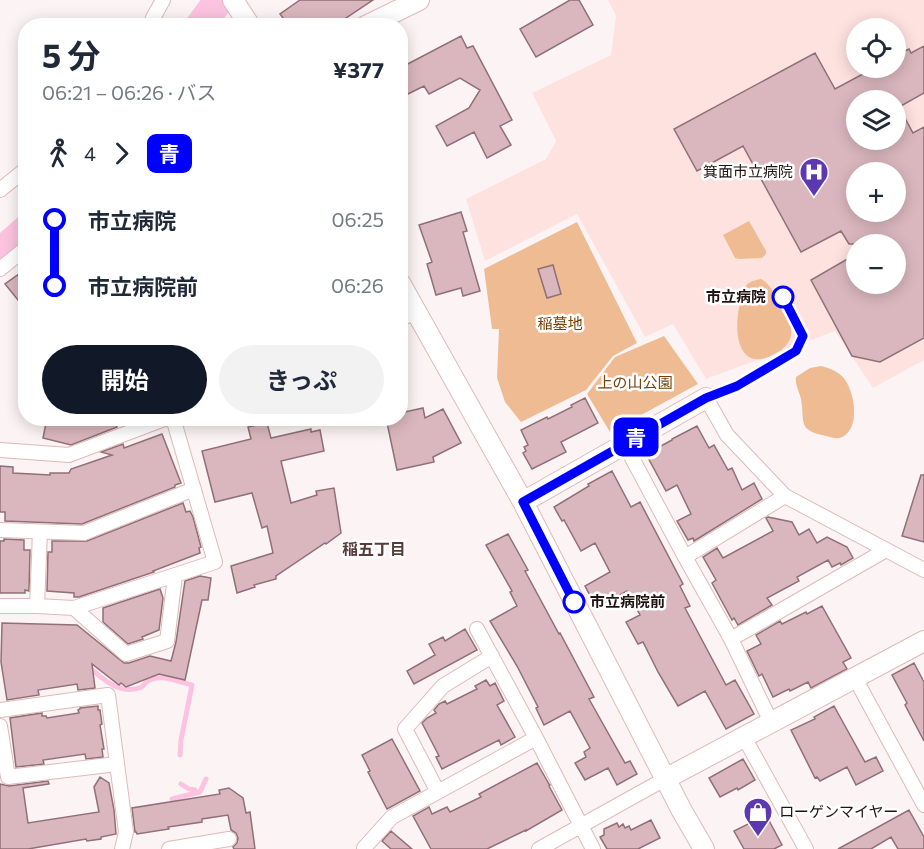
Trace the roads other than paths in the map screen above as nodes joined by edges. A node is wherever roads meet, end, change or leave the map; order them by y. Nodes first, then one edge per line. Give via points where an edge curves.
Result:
1 (163, 0) edge
2 (233, 0) edge
3 (419, 0) edge
4 (153, 18) edge
5 (245, 18) edge
6 (382, 18) edge
7 (18, 175) edge
8 (0, 190) edge
9 (18, 254) edge
10 (0, 269) edge
11 (409, 315) edge
12 (706, 398) joint
13 (146, 426) edge
14 (175, 426) edge
15 (624, 444) junction
16 (0, 450) edge
17 (194, 489) junction
18 (785, 496) junction
19 (523, 502) junction
20 (0, 530) edge
21 (40, 532) junction
22 (886, 550) junction
23 (685, 557) junction
24 (924, 570) edge
25 (175, 576) junction
26 (0, 606) edge
27 (37, 606) junction
28 (74, 608) junction
29 (477, 628) dead end
30 (731, 639) junction
31 (924, 641) edge
32 (492, 656) junction
33 (855, 678) junction
34 (0, 710) edge
35 (771, 722) junction
36 (0, 726) edge
37 (744, 737) junction
38 (536, 738) junction
39 (117, 764) junction
40 (666, 779) junction
41 (438, 792) junction
42 (924, 805) edge
43 (581, 826) junction
44 (229, 839) dead end
45 (364, 848) edge
46 (122, 849) edge
47 (169, 849) edge
48 (539, 849) edge
49 (593, 849) edge
50 (704, 849) edge
51 (806, 849) edge

1 - 4 street
2 - 5 street
3 - 6 street
7 - 8 street
9 - 10 street
11 - 19 street
12 - 15 street
12 - 18 street via 727,435
13 - 16 street via 69,455
14 - 17 street
15 - 19 street
15 - 23 street
17 - 21 street via 84,533
17 - 25 street via 215,562
18 - 22 street
18 - 23 street
19 - 40 street
20 - 21 street
21 - 27 street
22 - 24 street
22 - 30 street
23 - 30 street
25 - 28 street
25 - 28 street via 167,641 126,654
26 - 27 street
27 - 28 street
29 - 32 street
30 - 35 street
31 - 33 street
32 - 38 street
32 - 41 street via 443,686 405,729
33 - 35 street
33 - 42 street
34 - 39 street via 108,695
35 - 37 street
36 - 39 street via 8,777
37 - 40 street
37 - 51 street
38 - 41 street
38 - 43 street
39 - 46 street via 126,832
40 - 43 street
40 - 50 street
41 - 45 street via 392,817
43 - 48 street
43 - 49 street
44 - 47 street

